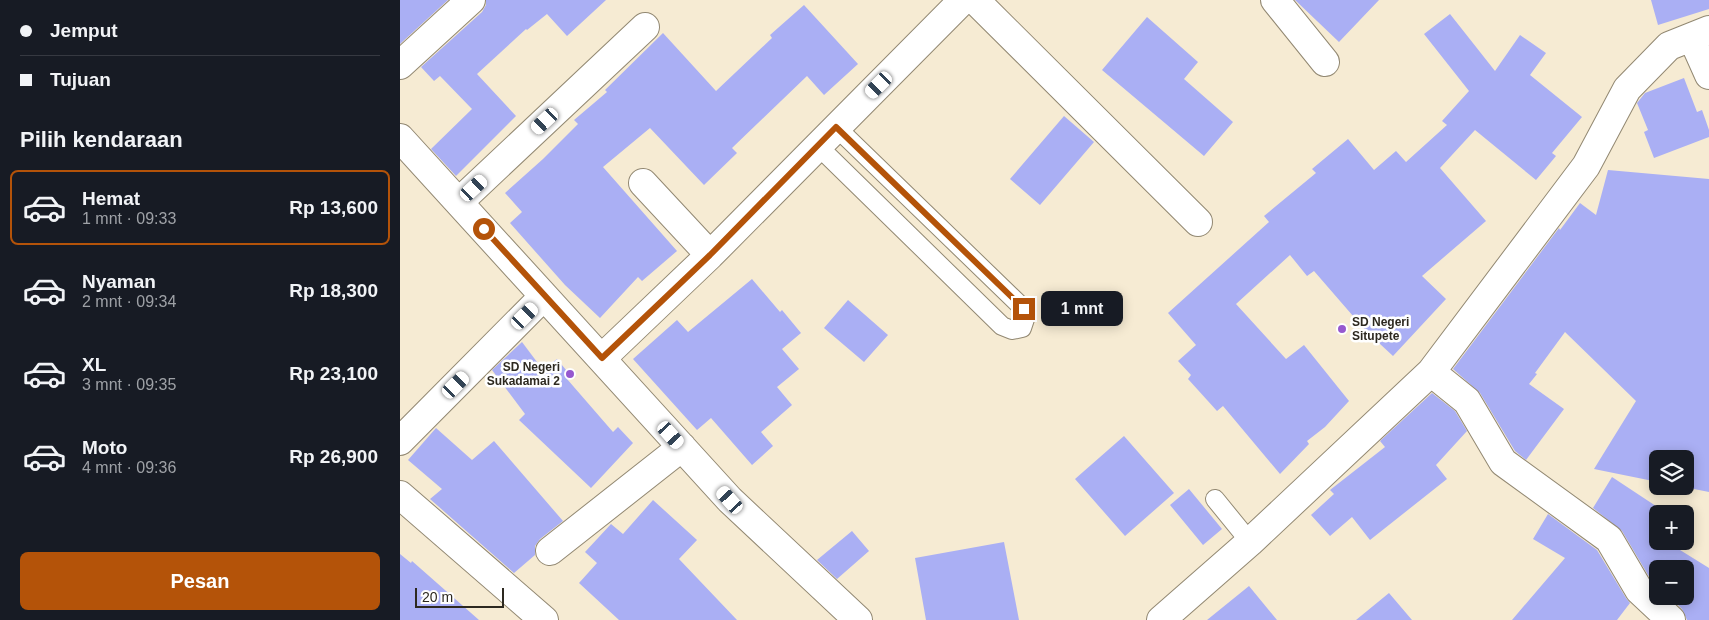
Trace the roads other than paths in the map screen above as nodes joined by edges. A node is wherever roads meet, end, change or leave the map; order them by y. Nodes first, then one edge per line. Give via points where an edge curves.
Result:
1 (471, 0) edge
2 (964, 0) edge
3 (975, 0) edge
4 (1275, 0) edge
5 (645, 27) dead end
6 (1700, 34) edge
7 (1325, 62) dead end
8 (400, 65) edge
9 (1709, 75) edge
10 (836, 127) junction
11 (400, 138) edge
12 (818, 146) junction
13 (643, 183) dead end
14 (459, 202) junction
15 (1198, 222) dead end
16 (710, 255) junction
17 (544, 296) junction
18 (602, 358) junction
19 (1431, 372) junction
20 (400, 441) edge
21 (682, 448) junction
22 (400, 495) edge
23 (1215, 499) dead end
24 (1250, 542) junction
25 (550, 551) dead end
26 (1666, 618) edge
27 (544, 620) edge
28 (858, 620) edge
29 (1161, 620) edge

1 - 8 street
2 - 10 street
3 - 15 street
4 - 7 street
5 - 14 street
6 - 9 street
6 - 19 street via 1669,46 1627,89 1586,166
10 - 12 street
10 - 12 lane via 1024,309 1022,328 1012,330 1002,326
11 - 14 street
12 - 16 street
13 - 16 street
14 - 17 street
16 - 18 street
17 - 18 street
17 - 20 street
18 - 21 street
19 - 24 street
19 - 26 street via 1467,401 1503,462 1609,539 1638,590
21 - 25 street
21 - 28 street via 730,500
22 - 27 street
23 - 24 lane
24 - 29 street

